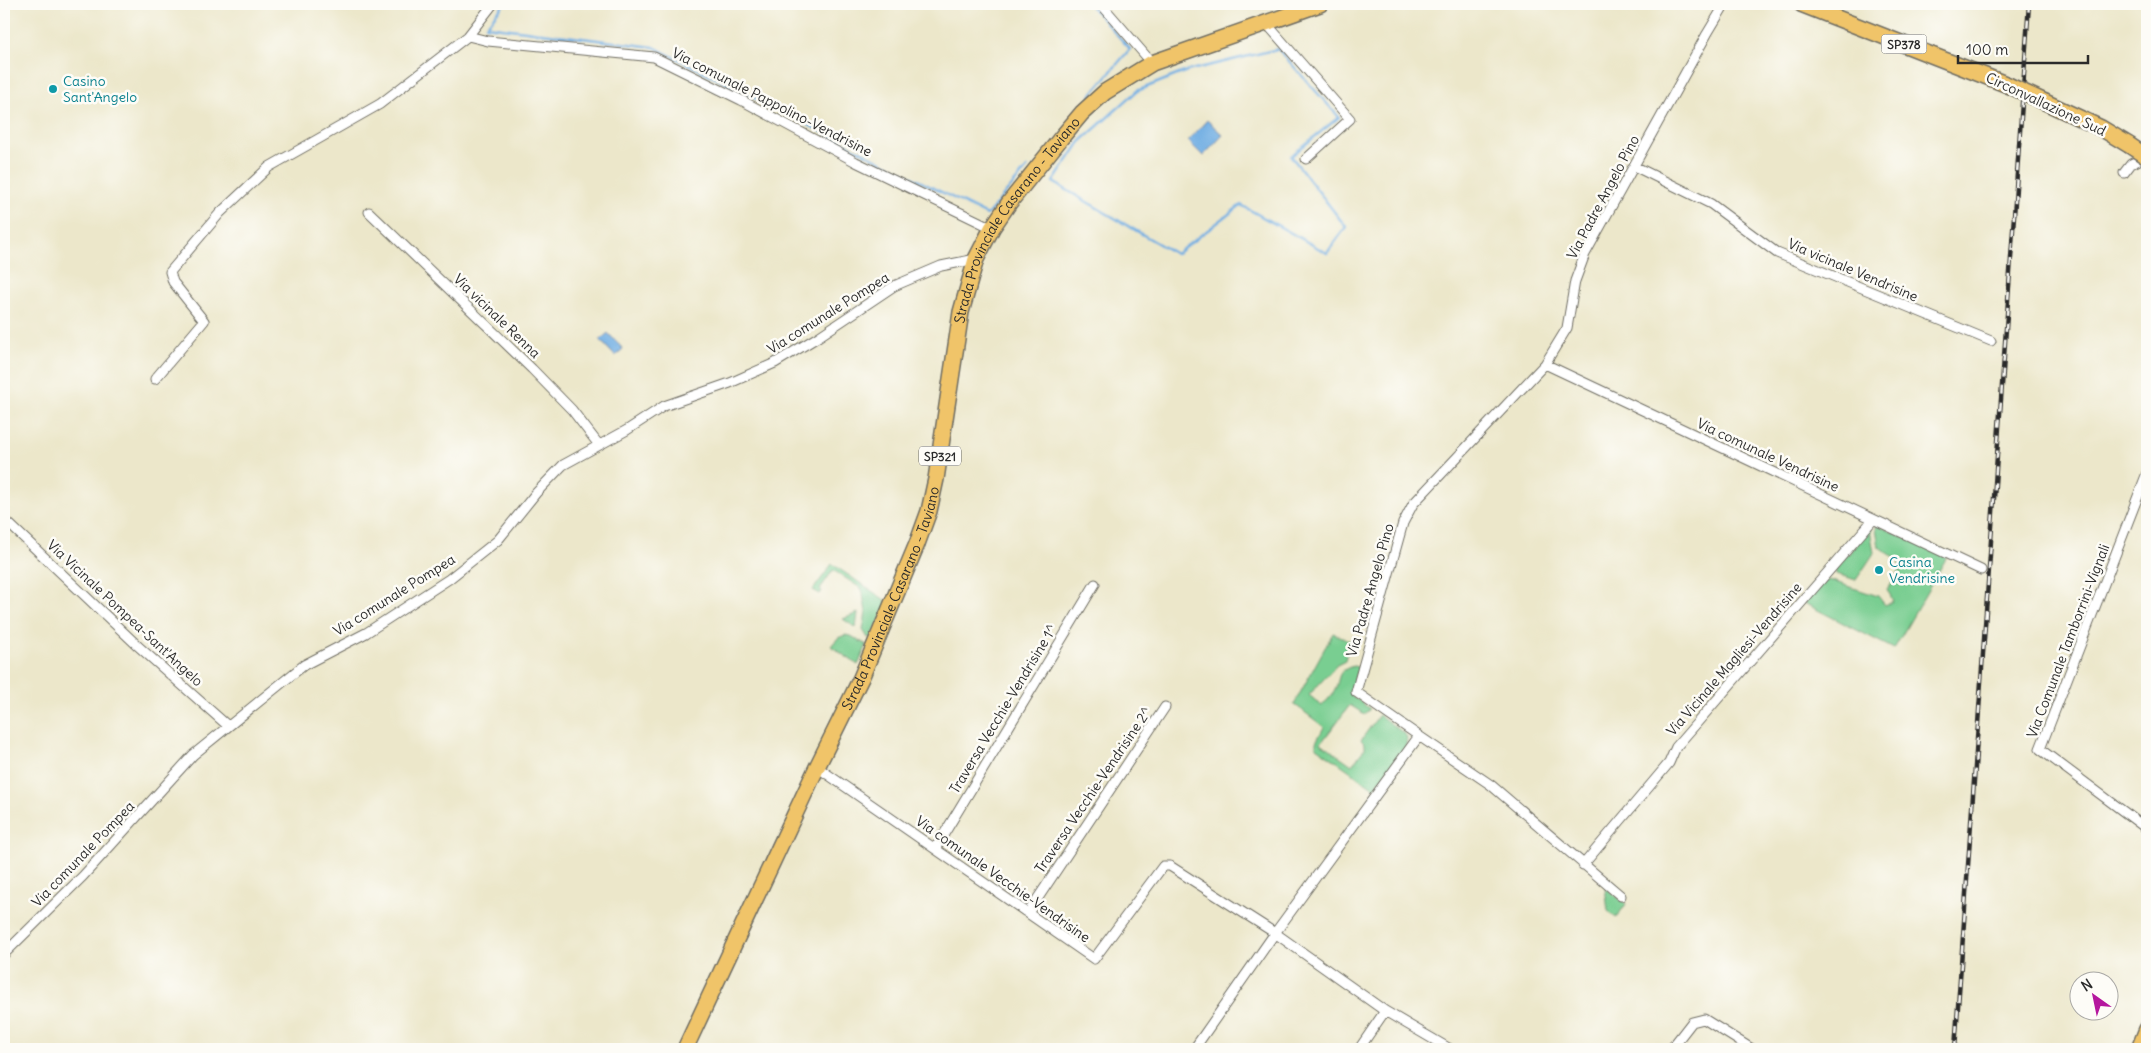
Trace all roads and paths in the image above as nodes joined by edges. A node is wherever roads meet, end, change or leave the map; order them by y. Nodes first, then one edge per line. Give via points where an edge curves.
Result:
1 (493, 4) edge
2 (1101, 4) edge
3 (1320, 4) edge
4 (1725, 4) edge
5 (1801, 4) edge
6 (1266, 23) junction
7 (468, 36) junction
8 (1152, 63) junction
9 (2147, 145) edge
10 (2147, 157) edge
11 (1306, 159) dead end
12 (1634, 166) junction
13 (2124, 173) dead end
14 (369, 212) dead end
15 (992, 228) junction
16 (976, 259) junction
17 (1991, 341) dead end
18 (1545, 364) junction
19 (155, 379) dead end
20 (598, 445) junction
21 (2147, 473) edge
22 (4, 519) edge
23 (1872, 521) junction
24 (1981, 570) dead end
25 (1095, 584) dead end
26 (1166, 707) dead end
27 (228, 726) junction
28 (1419, 736) junction
29 (817, 766) junction
30 (2147, 829) edge
31 (935, 849) junction
32 (1583, 864) junction
33 (1621, 896) dead end
34 (1028, 913) junction
35 (1275, 933) junction
36 (5, 951) edge
37 (1385, 1011) junction
38 (685, 1049) edge
39 (1194, 1049) edge
40 (1359, 1049) edge
41 (1450, 1049) edge
42 (1671, 1049) edge
43 (1752, 1049) edge

1 - 7 street
2 - 8 street
3 - 6 main road, Strada Provinciale Casarano - Taviano / SP321
4 - 12 street, Via Padre Angelo Pino
5 - 10 main road, Circonvallazione Sud / SP378, bridge via 2008,85 2101,128
6 - 8 main road, Strada Provinciale Casarano - Taviano / SP321
6 - 11 street via 1350,119
7 - 15 street, Via comunale Pappolino-Vendrisine via 488,41 654,57 856,162
7 - 19 street via 380,104 269,167 220,213 170,272 173,282 204,320
8 - 15 main road, Strada Provinciale Casarano - Taviano / SP321 via 1105,92 1082,113 1031,174
9 - 13 street via 2139,160
12 - 17 street, Via vicinale Vendrisine via 1711,204 1777,253
12 - 18 street, Via Padre Angelo Pino via 1585,254 1574,281 1567,328
14 - 20 street, Via vicinale Renna via 532,369 572,410
15 - 16 main road, Strada Provinciale Casarano - Taviano / SP321
16 - 20 street, Via comunale Pompea via 941,266 894,286 775,363 664,406
16 - 29 main road, Strada Provinciale Casarano - Taviano / SP321 via 961,312 929,511 865,669
18 - 23 street, Via comunale Vendrisine
18 - 28 street, Via Padre Angelo Pino via 1413,504 1403,523 1356,692
20 - 27 street, Via comunale Pompea via 563,465 498,540 450,580 366,632 304,665
21 - 30 street, Via Comunale Tamborrini-Vignali via 2040,749
22 - 27 street, Via Vicinale Pompea-Sant'Angelo
23 - 24 street, Via comunale Vendrisine
23 - 32 street, Via Vicinale Magliesi-Vendrisine via 1676,747 1669,763
25 - 31 street, Traversa Vecchie-Vendrisine 1^
26 - 34 street, Traversa Vecchie-Vendrisine 2^
27 - 36 street, Via comunale Pompea via 192,755 83,876
28 - 32 street via 1491,785
28 - 35 street
29 - 31 street, Via comunale Vecchie-Vendrisine
29 - 38 main road, Strada Provinciale Casarano - Taviano / SP321
31 - 34 street, Via comunale Vecchie-Vendrisine
32 - 33 street
34 - 35 street, Via comunale Vecchie-Vendrisine via 1094,959 1163,866 1170,866
35 - 37 street
35 - 39 street
37 - 40 street
37 - 41 street
42 - 43 street via 1692,1022 1704,1019

